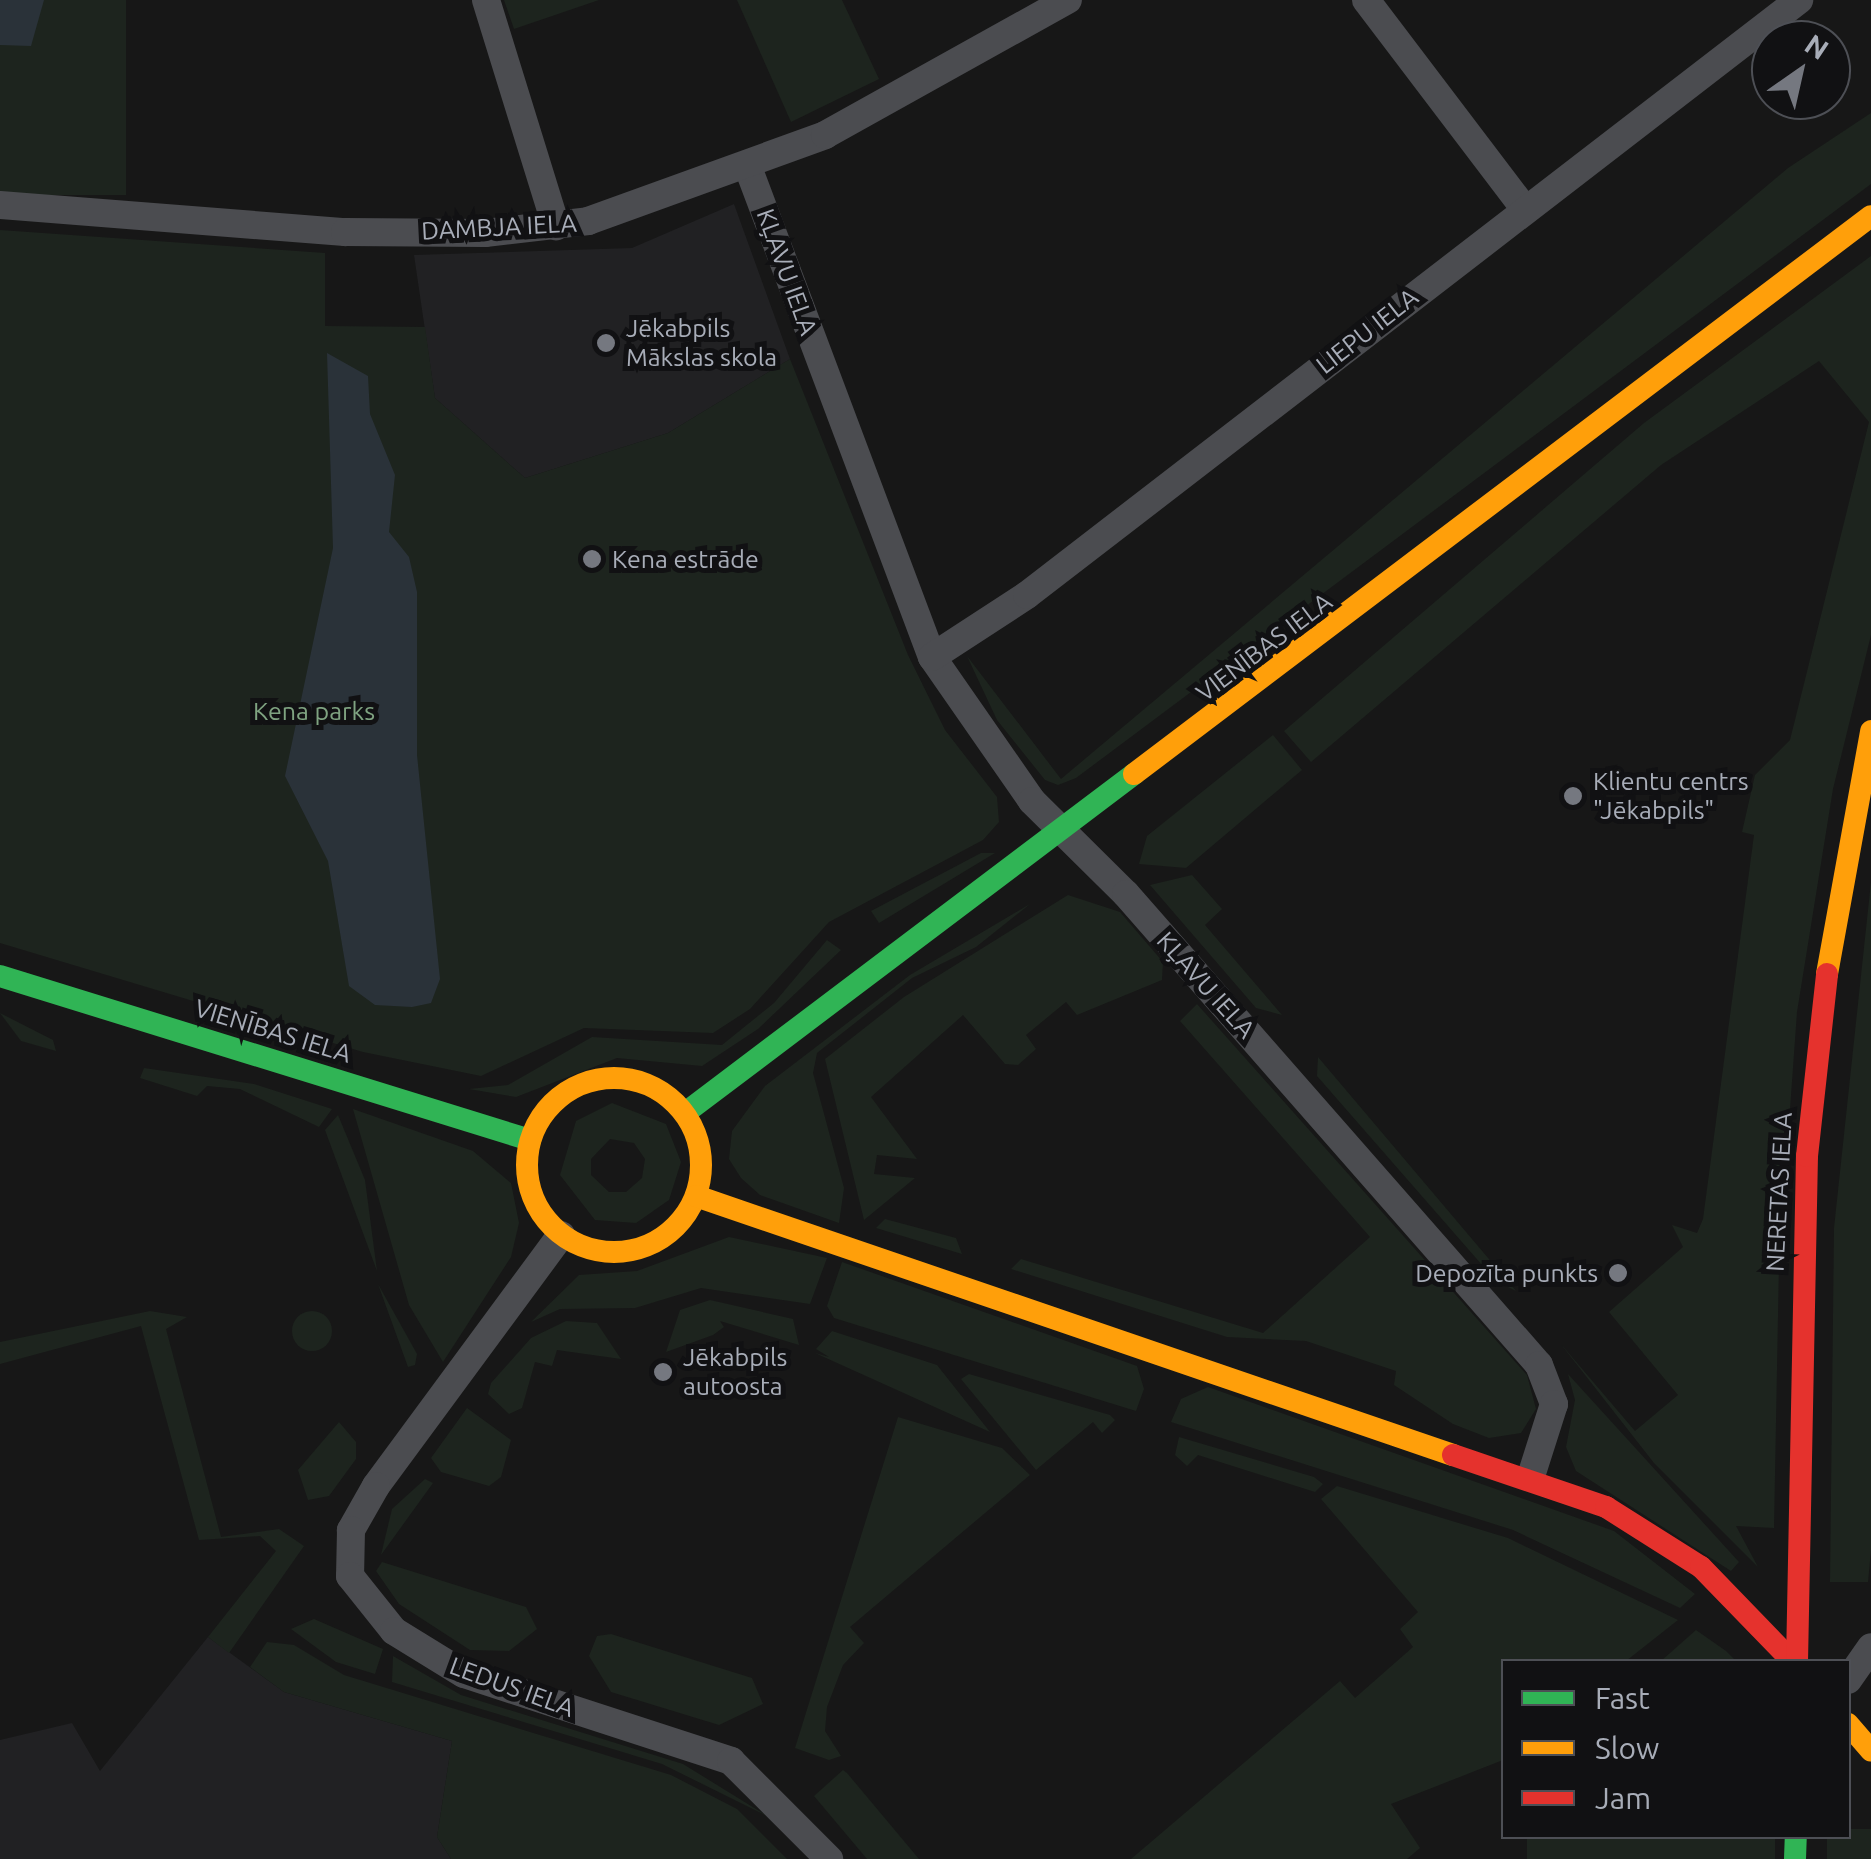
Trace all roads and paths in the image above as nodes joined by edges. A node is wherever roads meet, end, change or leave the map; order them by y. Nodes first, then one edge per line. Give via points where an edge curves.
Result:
1 (486, 0) edge
2 (1068, 0) edge
3 (1366, 0) edge
4 (1799, 0) edge
5 (749, 170) junction
6 (0, 205) edge
7 (1524, 208) junction
8 (1871, 216) edge
9 (556, 226) junction
10 (932, 657) junction
11 (1871, 731) edge
12 (1062, 836) junction
13 (0, 976) edge
14 (685, 1113) junction
15 (530, 1140) junction
16 (696, 1196) junction
17 (561, 1235) junction
18 (1531, 1476) junction
19 (1871, 1647) edge
20 (1792, 1659) edge
21 (1795, 1659) edge
22 (1851, 1676) edge
23 (1851, 1727) edge
24 (1871, 1750) edge
25 (829, 1859) edge

1 - 9 street
2 - 5 street, DAMBJA IELA via 941,77
3 - 7 street
4 - 7 street, LIEPU IELA
5 - 9 street, DAMBJA IELA
5 - 10 street, KĻAVU IELA
6 - 9 street, DAMBJA IELA via 345,232
7 - 10 street, LIEPU IELA via 1026,595
8 - 12 main road, VIENĪBAS IELA
10 - 12 street, KĻAVU IELA
11 - 21 main road, NERETAS IELA via 1816,1050
12 - 14 main road, VIENĪBAS IELA
12 - 18 street, KĻAVU IELA via 1138,908 1539,1365 1554,1404
13 - 15 main road, VIENĪBAS IELA
14 - 15 main road via 646,1085 599,1078 544,1111
14 - 16 main road via 702,1168
15 - 17 main road via 528,1182
16 - 17 main road via 679,1224 638,1248 590,1249
16 - 18 main road
17 - 25 street, LEDUS IELA via 376,1486 351,1530 350,1576 394,1631 464,1674 731,1761
18 - 20 main road via 1675,1548
19 - 22 street
23 - 24 main road

